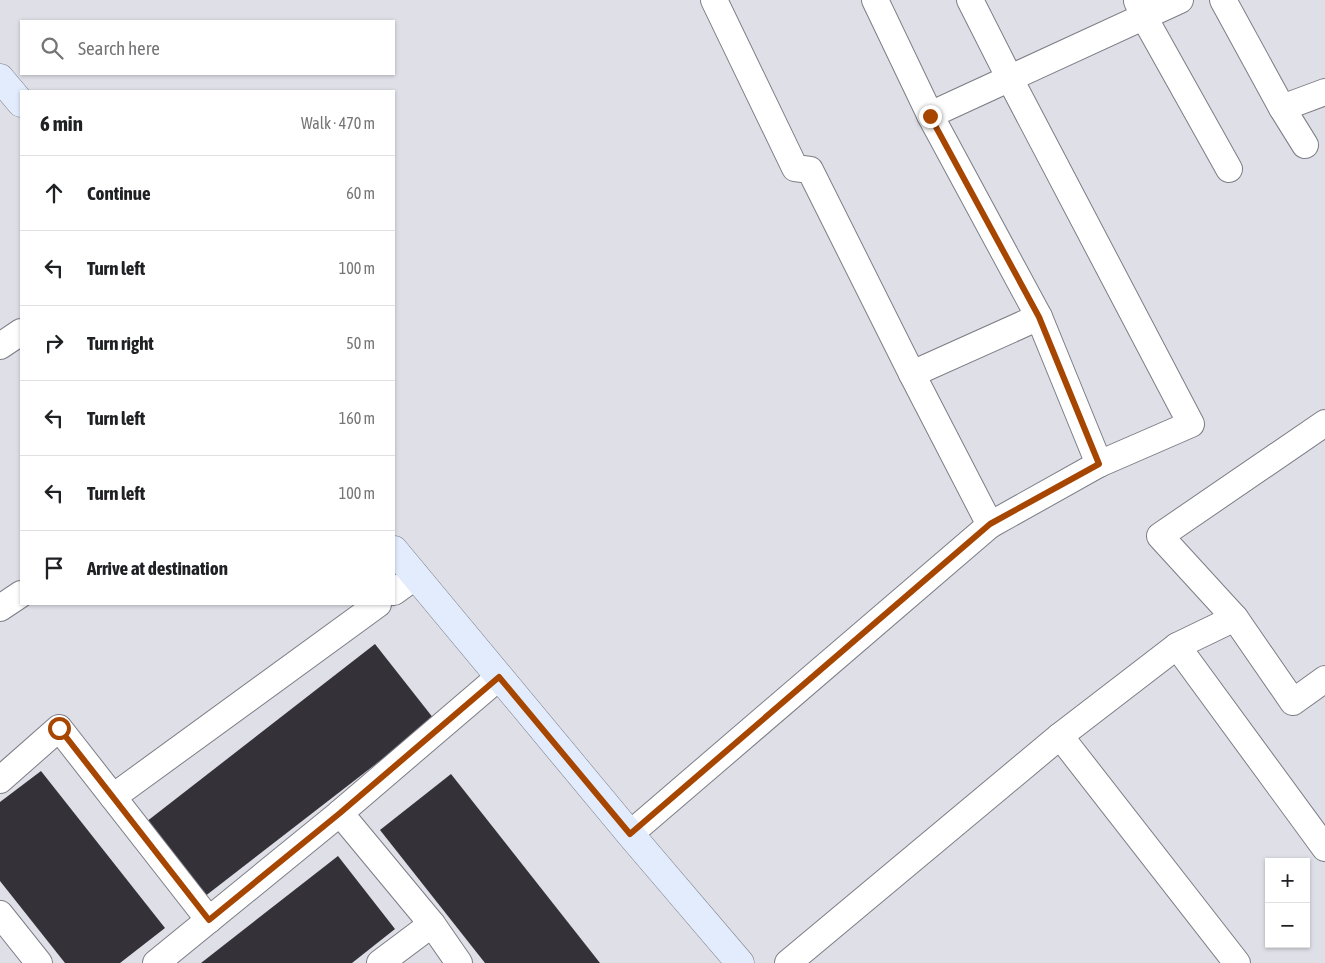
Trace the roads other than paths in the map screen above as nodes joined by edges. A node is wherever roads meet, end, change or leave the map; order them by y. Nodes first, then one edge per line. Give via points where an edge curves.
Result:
1 (714, 0) edge
2 (875, 0) edge
3 (970, 0) edge
4 (1180, 0) edge
5 (1223, 0) edge
6 (1140, 8) edge
7 (0, 78) edge
8 (1010, 79) junction
9 (1325, 92) edge
10 (20, 102) edge
11 (1282, 108) junction
12 (930, 116) junction
13 (1305, 145) dead end
14 (1228, 170) dead end
15 (1039, 317) junction
16 (20, 333) edge
17 (0, 346) edge
18 (912, 374) junction
19 (1325, 423) edge
20 (1099, 464) junction
21 (990, 524) junction
22 (395, 551) edge
23 (416, 576) junction
24 (395, 591) edge
25 (20, 595) edge
26 (377, 605) edge
27 (0, 608) edge
28 (1235, 618) junction
29 (1178, 646) junction
30 (499, 677) junction
31 (1325, 679) edge
32 (1060, 736) junction
33 (0, 780) edge
34 (113, 797) junction
35 (340, 813) junction
36 (630, 834) junction
37 (1325, 848) edge
38 (0, 914) edge
39 (209, 920) junction
40 (432, 924) junction
41 (39, 963) edge
42 (156, 963) edge
43 (380, 963) edge
44 (459, 963) edge
45 (740, 963) edge
46 (788, 963) edge
47 (1237, 963) edge

1 - 18 street via 795,168 810,170
2 - 12 street
3 - 8 street
4 - 6 street
5 - 11 street
6 - 8 street
6 - 14 street
7 - 10 street
8 - 12 street
8 - 20 street via 1191,424
9 - 11 street
11 - 13 street
12 - 15 street
15 - 18 street
15 - 20 street
16 - 17 street
18 - 21 street
19 - 28 street via 1160,536
20 - 21 street
21 - 36 street
22 - 23 street
23 - 24 street
23 - 30 street
25 - 27 street
26 - 34 street
28 - 29 street
28 - 31 street via 1293,702
29 - 32 street
29 - 37 street
30 - 35 street
30 - 36 street
32 - 46 street
32 - 47 street
33 - 34 street via 59,728
34 - 39 street
35 - 39 street
35 - 40 street
36 - 45 street
38 - 41 street
39 - 42 street
40 - 43 street
40 - 44 street

